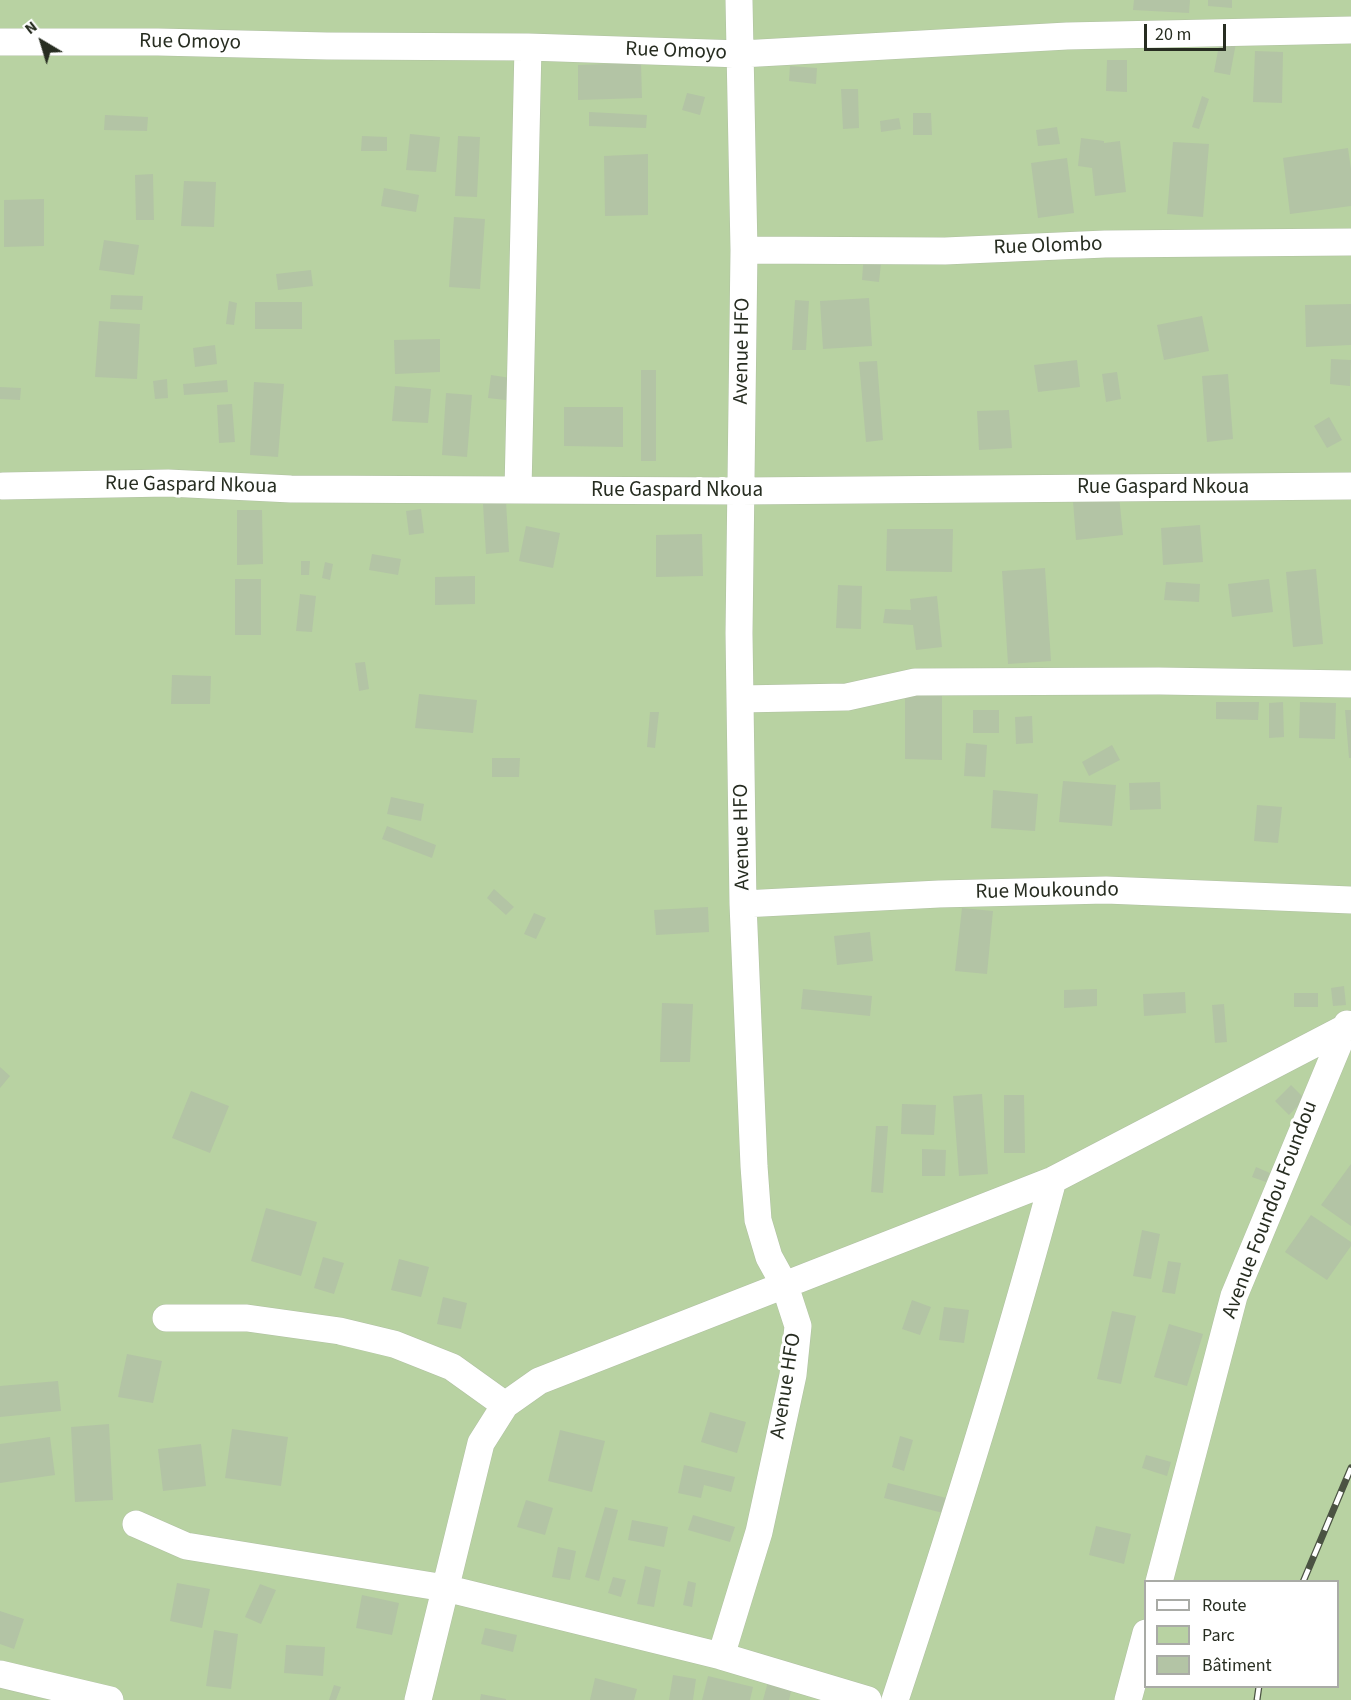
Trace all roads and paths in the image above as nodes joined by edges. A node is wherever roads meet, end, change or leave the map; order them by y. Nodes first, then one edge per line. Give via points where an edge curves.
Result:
1 (739, 0) edge
2 (1351, 30) edge
3 (0, 42) edge
4 (528, 47) junction
5 (741, 54) junction
6 (1351, 242) edge
7 (744, 250) junction
8 (3, 486) dead end
9 (1351, 486) edge
10 (518, 489) junction
11 (741, 491) junction
12 (1351, 684) edge
13 (740, 699) junction
14 (1351, 900) edge
15 (743, 904) junction
16 (1347, 1024) edge
17 (1053, 1180) junction
18 (785, 1286) junction
19 (166, 1318) dead end
20 (505, 1405) junction
21 (136, 1524) dead end
22 (1159, 1580) edge
23 (445, 1588) junction
24 (1144, 1640) edge
25 (721, 1656) junction
26 (0, 1674) edge
27 (110, 1700) edge
28 (418, 1700) edge
29 (868, 1700) edge
30 (895, 1700) edge
31 (1128, 1700) edge

1 - 5 street, Avenue HFO
2 - 5 street, Rue Omoyo via 1067,36
3 - 4 street, Rue Omoyo
4 - 5 street, Rue Omoyo
4 - 10 street
5 - 7 street, Avenue HFO
6 - 7 street, Rue Olombo
7 - 11 street, Avenue HFO
8 - 10 street, Rue Gaspard Nkoua via 168,483 291,489
9 - 11 street, Rue Gaspard Nkoua
10 - 11 street, Rue Gaspard Nkoua
11 - 13 street, Avenue HFO
12 - 13 street via 915,682 847,697
13 - 15 street, Avenue HFO
14 - 15 street, Rue Moukoundo via 1106,890
15 - 18 street, Avenue HFO via 758,1220 769,1257
16 - 17 street
16 - 22 street, Avenue Foundou Foundou via 1234,1296
17 - 18 street
17 - 30 street via 956,1516
18 - 20 street via 539,1381
18 - 25 street, Avenue HFO via 798,1326 793,1375 759,1532
19 - 20 street via 248,1318 340,1331 394,1344 452,1367
20 - 23 street via 481,1443
21 - 23 street via 186,1546
23 - 25 street
23 - 28 street
24 - 31 street
25 - 29 street
26 - 27 street

